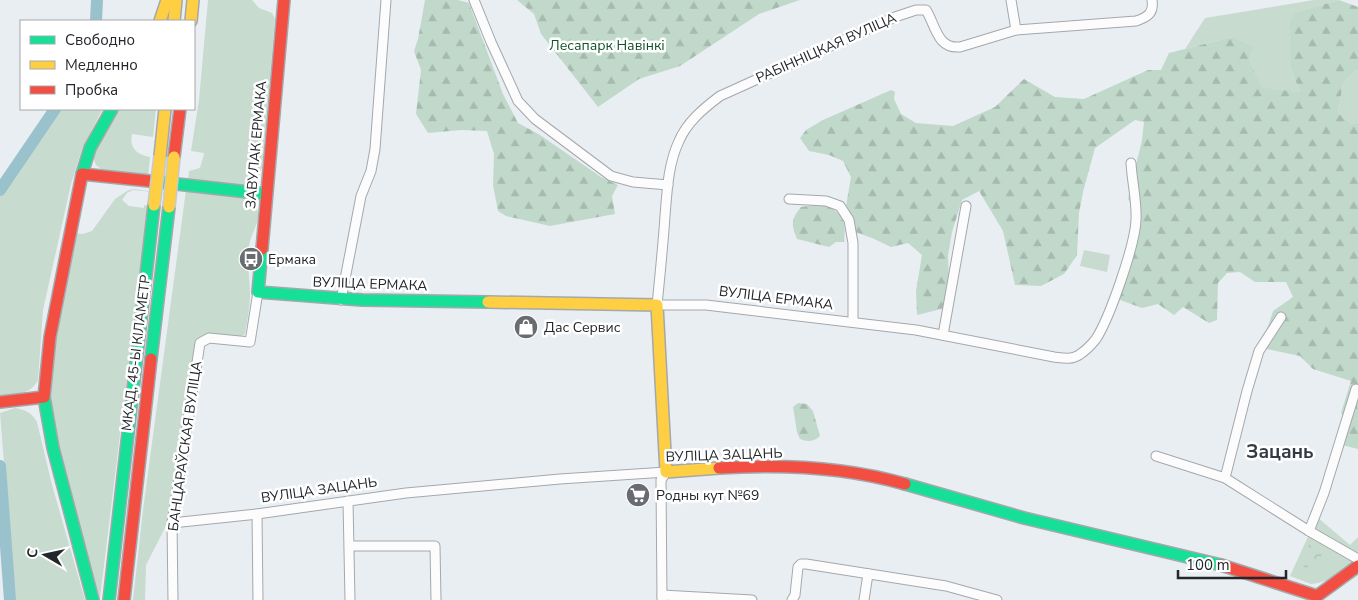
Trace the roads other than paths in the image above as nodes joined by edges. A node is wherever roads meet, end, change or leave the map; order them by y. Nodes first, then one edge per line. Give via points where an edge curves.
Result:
1 (167, 0) edge
2 (176, 0) edge
3 (193, 0) edge
4 (284, 0) edge
5 (386, 0) edge
6 (474, 0) edge
7 (1011, 0) edge
8 (1152, 0) edge
9 (160, 20) edge
10 (174, 20) edge
11 (190, 20) edge
12 (1016, 30) junction
13 (111, 110) edge
14 (165, 110) edge
15 (180, 110) edge
16 (1131, 163) dead end
17 (82, 174) junction
18 (668, 185) junction
19 (266, 194) junction
20 (789, 199) dead end
21 (966, 206) dead end
22 (258, 292) junction
23 (341, 300) junction
24 (657, 305) junction
25 (1280, 317) dead end
26 (853, 322) junction
27 (942, 335) junction
28 (1356, 389) dead end
29 (44, 397) junction
30 (3, 402) edge
31 (1156, 456) dead end
32 (666, 472) junction
33 (1225, 478) junction
34 (348, 502) junction
35 (257, 514) junction
36 (172, 523) junction
37 (1309, 531) junction
38 (350, 546) junction
39 (1358, 559) edge
40 (1358, 566) edge
41 (868, 574) junction
42 (662, 597) edge
43 (1316, 599) edge
44 (92, 600) edge
45 (109, 600) edge
46 (124, 600) edge
47 (173, 600) edge
48 (258, 600) edge
49 (350, 600) edge
50 (436, 600) edge
51 (752, 600) edge
52 (792, 600) edge
53 (864, 600) edge
54 (996, 600) edge

1 - 9 main road
2 - 10 main road
3 - 11 main road
4 - 19 main road, ЗАВУЛАК ЕРМАКА
5 - 23 street via 375,149 361,196
6 - 18 street via 518,100 535,119 611,176 620,180
7 - 12 street
8 - 12 street, РАБІННІЦКАЯ ВУЛІЦА via 1152,12 1136,22
12 - 18 street, РАБІННІЦКАЯ ВУЛІЦА via 952,48 939,38 926,10 909,12 887,21 720,96 686,128 673,158
13 - 17 main road via 95,137
14 - 45 main road, МКАД, 45-Ы КІЛАМЕТР, bridge
15 - 46 main road, МКАД, 45-Ы КІЛАМЕТР, bridge
16 - 27 street, ВУЛІЦА ЕРМАКА via 1136,199 1134,236 1103,324 1095,340 1079,355 1070,359 1054,357
17 - 19 main road
17 - 29 main road via 50,337
18 - 24 street, РАБІННІЦКАЯ ВУЛІЦА
19 - 22 main road, ЗАВУЛАК ЕРМАКА
20 - 26 street via 826,201 840,206 849,220 853,243
21 - 27 street
22 - 23 main road, ВУЛІЦА ЕРМАКА
22 - 36 street, БАНЦАРАЎСКАЯ ВУЛІЦА via 250,342 210,338 200,343
23 - 24 main road, ВУЛІЦА ЕРМАКА
24 - 26 street, ВУЛІЦА ЕРМАКА via 706,305
24 - 32 main road
25 - 33 street via 1259,351
26 - 27 street, ВУЛІЦА ЕРМАКА
28 - 37 street
29 - 30 main road
29 - 44 main road via 53,448
31 - 33 street
32 - 34 street, ВУЛІЦА ЗАЦАНЬ via 406,493
32 - 42 street via 661,480
32 - 43 main road, ВУЛІЦА ЗАЦАНЬ via 767,466 831,470 892,480 1024,518 1221,565
33 - 37 street
34 - 35 street, ВУЛІЦА ЗАЦАНЬ
34 - 38 street
35 - 36 street, ВУЛІЦА ЗАЦАНЬ
35 - 48 street
36 - 47 street, БАНЦАРАЎСКАЯ ВУЛІЦА
37 - 39 street
38 - 49 street
38 - 50 street via 435,546
40 - 43 main road
41 - 52 street via 801,564
41 - 53 street
41 - 54 street via 946,586
42 - 51 street

